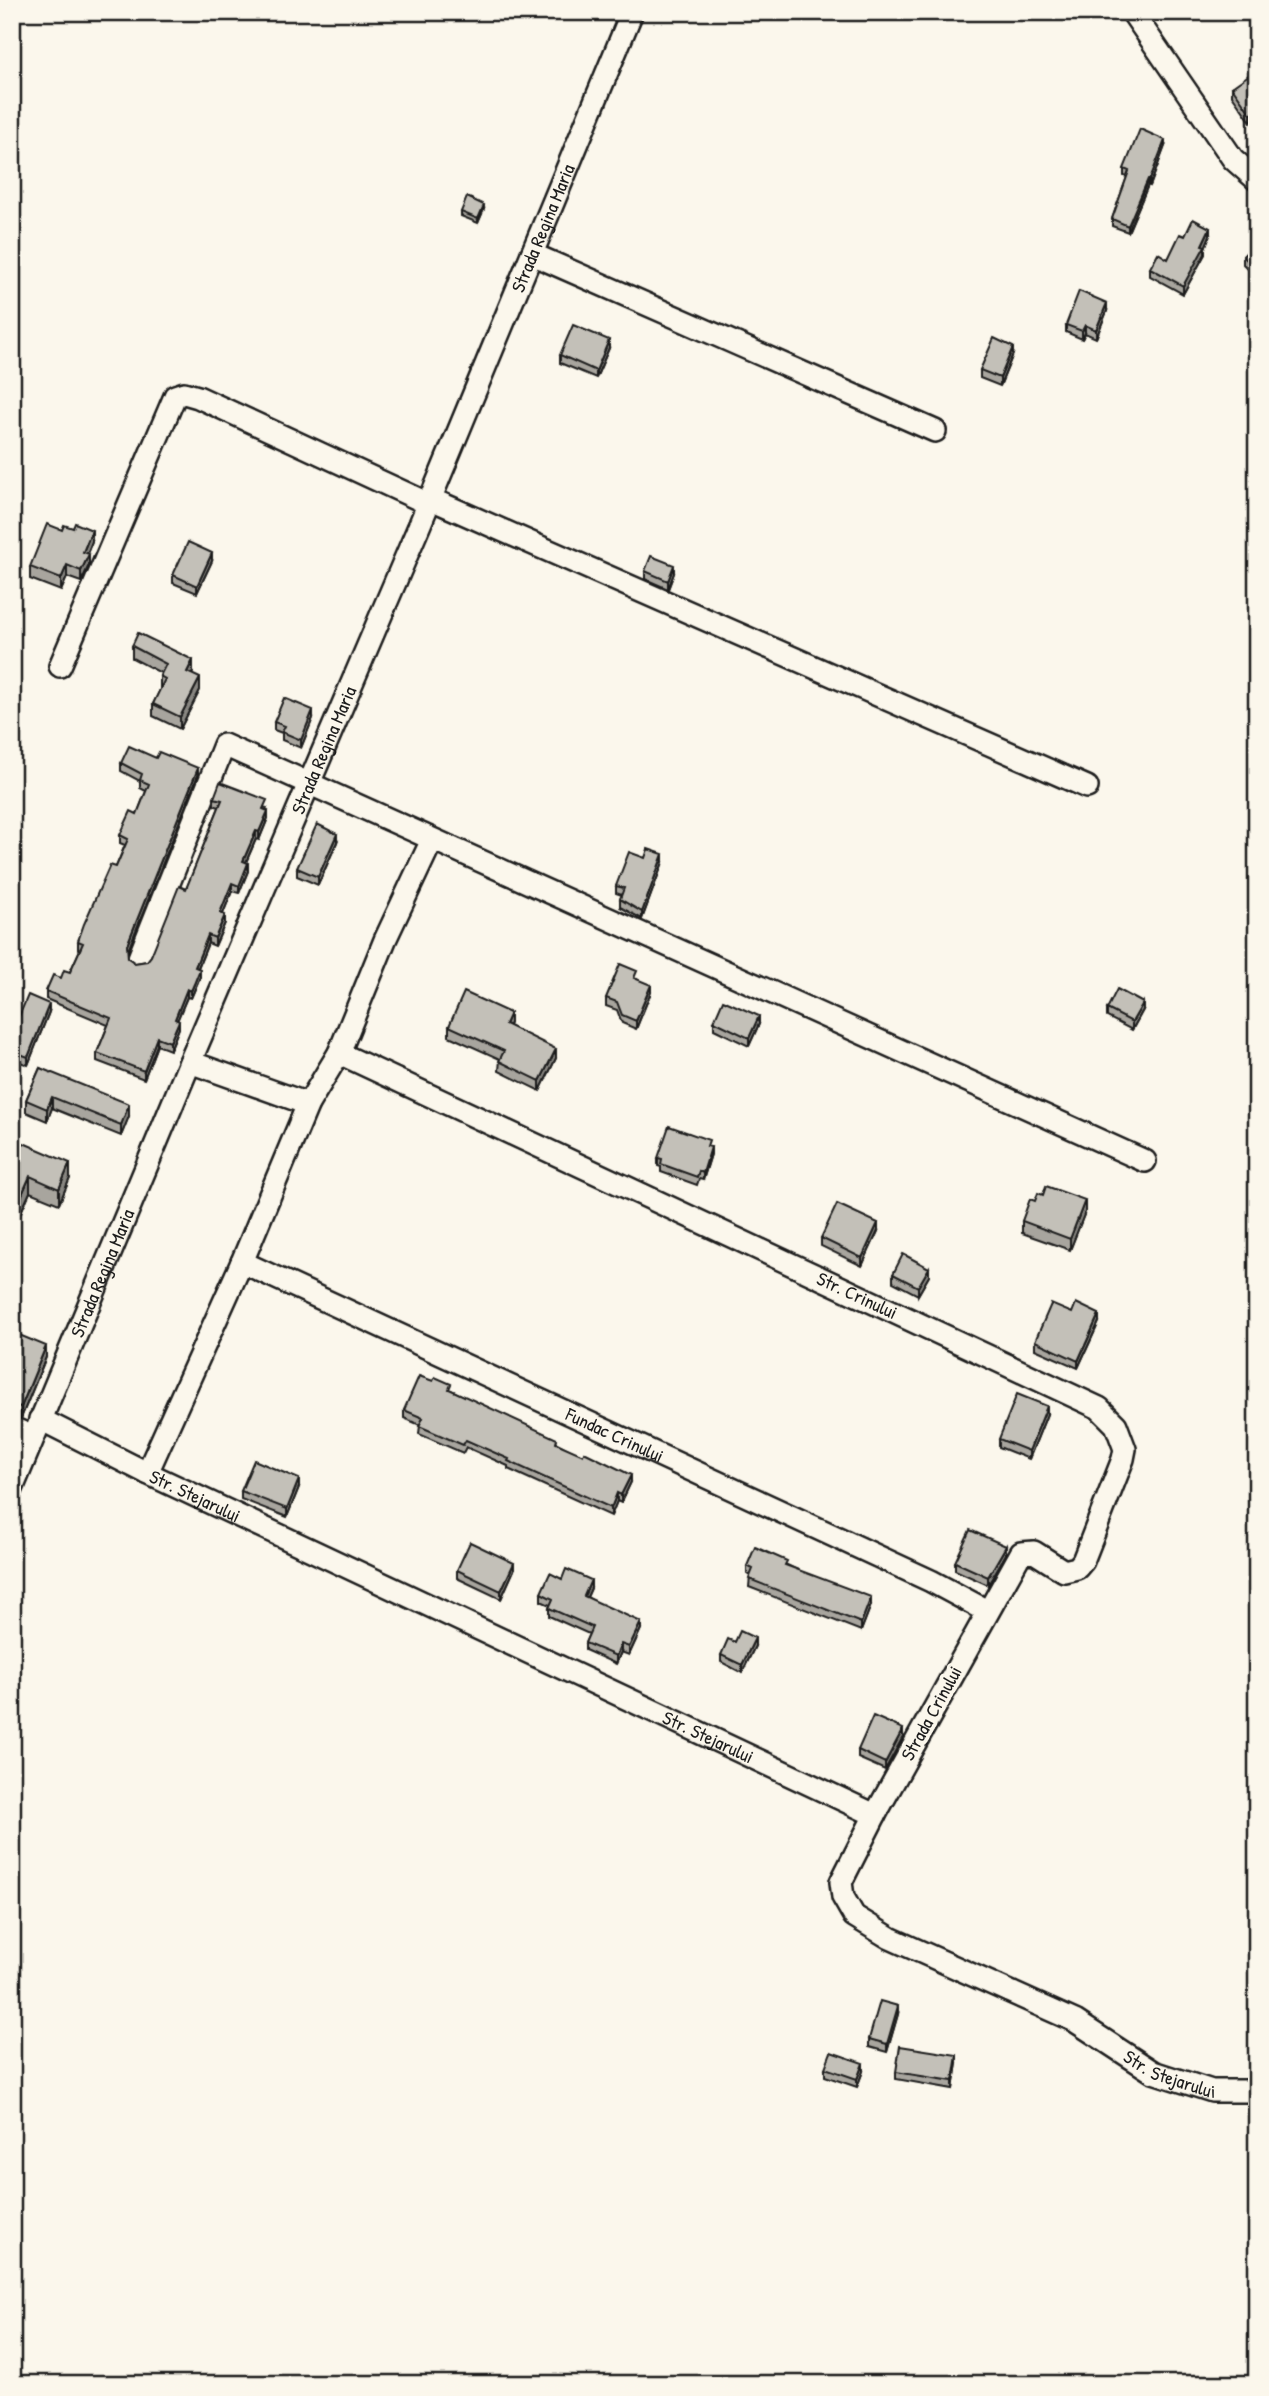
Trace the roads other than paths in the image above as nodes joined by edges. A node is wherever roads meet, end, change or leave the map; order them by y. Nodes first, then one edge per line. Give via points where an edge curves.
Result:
1 (632, 12) edge
2 (1132, 12) edge
3 (1257, 180) edge
4 (532, 254) junction
5 (935, 431) dead end
6 (430, 501) junction
7 (60, 666) dead end
8 (310, 782) junction
9 (1087, 787) dead end
10 (432, 840) junction
11 (139, 958) dead end
12 (339, 1053) junction
13 (190, 1062) junction
14 (308, 1104) junction
15 (1145, 1161) dead end
16 (242, 1262) junction
17 (12, 1428) edge
18 (36, 1428) junction
19 (147, 1473) junction
20 (12, 1489) edge
21 (987, 1611) junction
22 (875, 1815) junction
23 (1257, 2091) edge

1 - 4 street, Strada Regina Maria
2 - 3 street via 1233,159
4 - 5 street
4 - 6 street, Strada Regina Maria
6 - 7 street via 198,397 175,396
6 - 8 street, Strada Regina Maria
6 - 9 street
8 - 10 street
8 - 11 street via 224,745
8 - 13 street, Strada Regina Maria
10 - 12 street
10 - 15 street
12 - 14 street
12 - 21 street, Str. Crinului via 1099,1408 1116,1425 1125,1449 1083,1561 1064,1571 1034,1552 1021,1553
13 - 14 street
13 - 18 street, Strada Regina Maria
14 - 16 street
16 - 19 street
16 - 21 street, Fundac Crinului
17 - 18 street, Str. Stejarului
18 - 19 street, Str. Stejarului
18 - 20 street, Strada Regina Maria
19 - 22 street, Str. Stejarului
21 - 22 street, Strada Crinului
22 - 23 street, Str. Stejarului via 841,1882 843,1897 855,1916 890,1938 1075,2021 1153,2072 1212,2091

